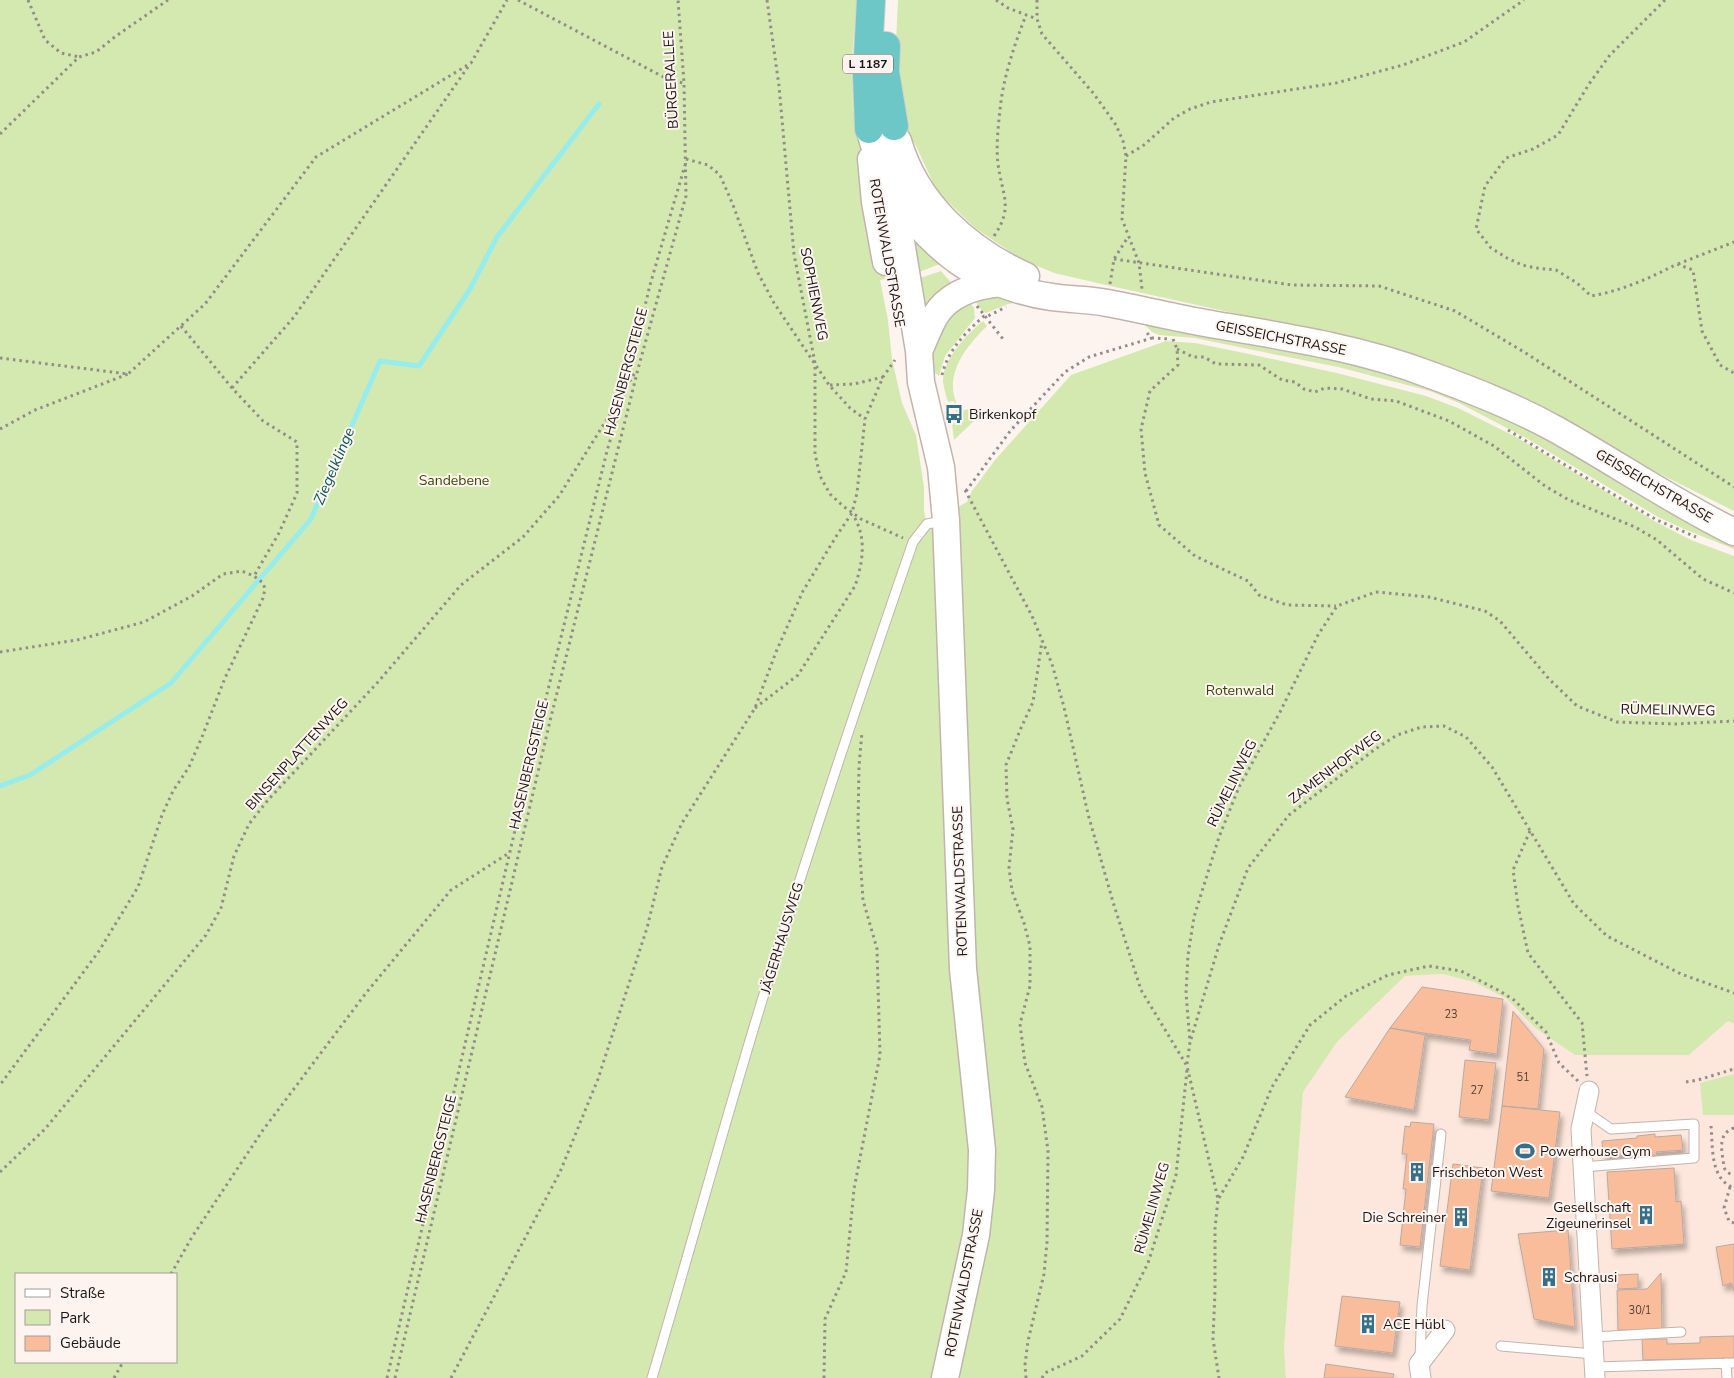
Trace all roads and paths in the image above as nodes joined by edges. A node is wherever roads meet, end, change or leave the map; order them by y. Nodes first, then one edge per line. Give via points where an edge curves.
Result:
1 (28, 0) edge
2 (168, 0) edge
3 (507, 0) edge
4 (518, 0) edge
5 (678, 0) edge
6 (767, 0) edge
7 (871, 0) edge
8 (889, 0) edge
9 (996, 0) edge
10 (1037, 0) edge
11 (1524, 0) edge
12 (1665, 0) edge
13 (1026, 15) junction
14 (1037, 19) junction
15 (80, 57) junction
16 (471, 63) junction
17 (684, 83) junction
18 (881, 127) junction
19 (0, 134) edge
20 (1126, 156) junction
21 (686, 159) junction
22 (893, 192) junction
23 (999, 229) dead end
24 (1128, 236) junction
25 (1734, 242) edge
26 (1114, 259) junction
27 (1139, 263) junction
28 (1677, 264) junction
29 (1111, 275) dead end
30 (1142, 286) dead end
31 (1005, 295) junction
32 (1092, 300) junction
33 (974, 302) dead end
34 (984, 316) junction
35 (181, 326) junction
36 (1142, 328) dead end
37 (1152, 338) junction
38 (1003, 339) dead end
39 (1172, 339) junction
40 (1180, 339) dead end
41 (1177, 349) junction
42 (907, 356) junction
43 (0, 358) edge
44 (815, 363) junction
45 (638, 369) junction
46 (1734, 373) edge
47 (128, 374) junction
48 (882, 377) junction
49 (931, 379) junction
50 (829, 385) junction
51 (232, 388) junction
52 (625, 390) junction
53 (865, 419) junction
54 (1502, 427) dead end
55 (0, 429) edge
56 (961, 484) dead end
57 (1734, 487) edge
58 (966, 491) junction
59 (852, 513) junction
60 (946, 520) junction
61 (1734, 532) edge
62 (1702, 539) dead end
63 (913, 542) junction
64 (254, 576) junction
65 (1734, 593) edge
66 (1337, 606) junction
67 (1042, 641) junction
68 (0, 652) edge
69 (755, 708) junction
70 (1734, 721) edge
71 (863, 730) dead end
72 (1530, 831) junction
73 (510, 852) junction
74 (1734, 993) edge
75 (1190, 1042) junction
76 (1187, 1066) junction
77 (1734, 1069) edge
78 (1686, 1082) dead end
79 (0, 1085) edge
80 (1589, 1092) junction
81 (1585, 1111) junction
82 (1711, 1126) dead end
83 (1734, 1128) edge
84 (1442, 1134) dead end
85 (1584, 1166) junction
86 (0, 1172) edge
87 (1734, 1176) edge
88 (1730, 1187) junction
89 (1734, 1188) edge
90 (1218, 1199) junction
91 (1734, 1223) edge
92 (172, 1273) edge
93 (1445, 1330) dead end
94 (1681, 1332) dead end
95 (1501, 1346) dead end
96 (1594, 1359) edge
97 (122, 1363) edge
98 (1730, 1363) edge
99 (1420, 1371) edge
100 (114, 1378) edge
101 (387, 1378) edge
102 (395, 1378) edge
103 (451, 1378) edge
104 (652, 1378) edge
105 (824, 1378) edge
106 (945, 1378) edge
107 (1026, 1378) edge
108 (1042, 1378) edge
109 (1219, 1378) edge
110 (1727, 1378) edge

1 - 15 path via 45,40 61,53
2 - 15 path via 96,52
3 - 16 path
4 - 17 path via 671,81
5 - 17 path, BÜRGERALLEE
6 - 44 path, SOPHIENWEG via 779,86 794,254
7 - 18 highway, ROTENWALDSTRASSE / L 1187 via 868,76
8 - 18 highway, ROTENWALDSTRASSE / L 1187
9 - 13 path
10 - 14 path
11 - 20 path via 1464,42 1403,65 1336,83 1211,102 1190,109
12 - 28 path via 1610,55 1588,84 1558,135 1533,149 1506,158 1486,186 1476,229 1491,248 1507,258 1529,267 1556,270 1578,282 1591,296 1609,293
13 - 14 path
13 - 23 path via 1003,83 998,163 1007,204
14 - 20 path via 1042,34 1116,125
15 - 19 path
16 - 35 path via 316,157 205,304
16 - 51 path via 294,317
17 - 21 path, BÜRGERALLEE
18 - 22 main road, ROTENWALDSTRASSE
18 - 32 main road, ROTENWALDSTRASSE / L 1187 via 900,149 919,186 962,237 1012,270
18 - 49 main road, ROTENWALDSTRASSE via 875,202 890,283 906,353
20 - 24 path via 1122,218
21 - 44 path via 708,165 720,175 758,273 774,303
21 - 45 path, HASENBERGSTEIGE via 686,196
21 - 52 path via 650,285
22 - 31 main road, GEISSEICHSTRASSE / L 1187 via 943,250
22 - 42 main road, ROTENWALDSTRASSE
24 - 26 path
24 - 27 path
25 - 28 path
26 - 27 path
26 - 29 path
27 - 30 path
27 - 57 path via 1292,285 1379,286 1455,311
28 - 46 path via 1693,270 1702,331 1720,365
31 - 32 main road, GEISSEICHSTRASSE / L 1187
31 - 34 path via 988,316
31 - 42 main road via 988,284 955,297 935,316
32 - 61 main road, GEISSEICHSTRASSE / L 1187 via 1316,343 1426,373 1504,404 1554,429
33 - 34 path
34 - 38 path
34 - 49 path via 968,329
35 - 47 path
35 - 51 path
36 - 37 path
37 - 39 path
37 - 58 path via 1089,357 1065,372 1011,430
39 - 40 path
39 - 41 path
41 - 65 path via 1216,364 1258,365 1282,380 1295,382 1315,392 1325,388 1342,389 1370,399 1396,401 1449,422 1494,446 1545,486 1569,500 1635,527 1657,540 1703,579
41 - 66 path via 1178,365 1150,391 1141,429 1145,473 1159,524 1195,556 1248,581 1259,595 1287,605
42 - 48 path
42 - 49 main road, ROTENWALDSTRASSE
43 - 47 path
44 - 50 path
44 - 59 path, SOPHIENWEG via 815,454 820,476 830,494
45 - 52 path, BINSENPLATTENWEG
45 - 102 path, HASENBERGSTEIGE via 550,721
47 - 55 path via 35,410
48 - 50 path via 854,384
48 - 53 path
49 - 60 main road, ROTENWALDSTRASSE
50 - 53 path
51 - 64 path via 263,421 296,442 297,493
52 - 73 path
52 - 86 path, BINSENPLATTENWEG via 560,496 523,537 460,585 378,682 268,800 249,824 234,856 221,908 206,936 45,1129
53 - 59 path
54 - 62 path via 1650,515
56 - 58 path
58 - 67 path
59 - 63 path, SOPHIENWEG
59 - 69 path via 803,591
59 - 69 path via 860,527 862,548 860,571 854,586 798,675
60 - 63 lane, JÄGERHAUSWEG via 927,524
60 - 106 main road, ROTENWALDSTRASSE via 963,969 982,1150 976,1235
63 - 104 lane, JÄGERHAUSWEG via 831,782 763,996
64 - 68 path via 242,571 223,574 192,596 144,622 77,640
64 - 79 path via 263,583 263,598 225,678 189,767 162,815 138,887 99,951
66 - 70 path, RÜMELINWEG via 1376,592 1429,597 1485,610 1500,621 1549,680 1578,706 1617,722
66 - 75 path, RÜMELINWEG via 1318,635 1239,787 1218,837 1194,917 1188,955 1186,993
67 - 76 path via 1052,664 1088,814 1141,990
67 - 107 path via 1034,702 1006,765 1007,799 1013,829 1009,868 1012,891 1030,946 1030,986 1020,1024 1025,1063 1042,1108 1048,1150 1044,1274 1028,1342
69 - 103 path via 682,823 662,867 648,928 598,1079 560,1172
71 - 105 path via 858,825 863,900 877,949 880,1055 854,1189 846,1272 825,1319
72 - 74 path, ZAMENHOFWEG via 1574,904 1607,936 1681,974
72 - 75 path, ZAMENHOFWEG via 1492,766 1466,737 1444,726 1422,727 1397,735 1289,815 1248,868 1219,945
72 - 80 path via 1513,870 1528,953 1582,1023
73 - 92 path via 450,890 366,993 263,1130
73 - 101 path
75 - 76 path, RÜMELINWEG
76 - 90 path
76 - 108 path, RÜMELINWEG via 1176,1175 1148,1263 1120,1319 1082,1356
77 - 78 path
80 - 81 street
80 - 90 path via 1559,1062 1546,1032 1514,1000 1498,990 1461,971 1429,966 1388,975 1346,996 1310,1025 1272,1086 1243,1157
81 - 85 street via 1581,1129
81 - 85 lane via 1611,1129 1694,1124 1694,1158
82 - 88 path via 1715,1169
83 - 87 path via 1725,1133 1721,1149 1724,1168
84 - 99 lane via 1422,1306
85 - 96 street
88 - 89 path
88 - 91 path via 1724,1208 1729,1221
90 - 109 path via 1213,1339
93 - 99 street
94 - 96 lane
95 - 96 lane
96 - 98 lane
97 - 100 path
98 - 110 lane

